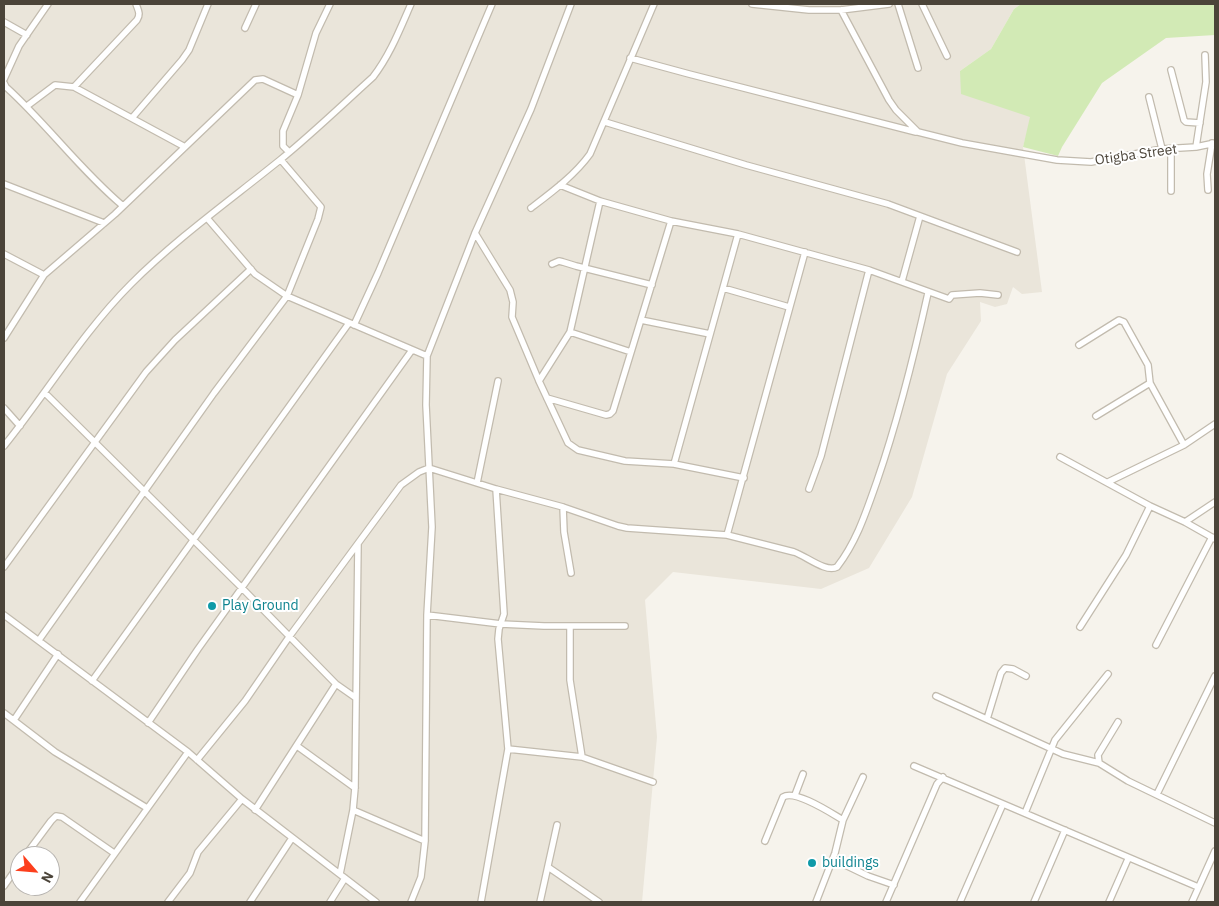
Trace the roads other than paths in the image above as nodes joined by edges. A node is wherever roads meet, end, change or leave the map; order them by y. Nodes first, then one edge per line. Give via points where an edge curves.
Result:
1 (48, 4) edge
2 (136, 4) edge
3 (208, 4) edge
4 (256, 4) edge
5 (330, 4) edge
6 (411, 4) edge
7 (492, 4) edge
8 (571, 4) edge
9 (654, 4) edge
10 (752, 4) edge
11 (889, 4) edge
12 (898, 4) edge
13 (922, 4) edge
14 (841, 10) junction
15 (4, 22) edge
16 (245, 28) dead end
17 (26, 35) junction
18 (1205, 55) dead end
19 (946, 56) dead end
20 (630, 58) junction
21 (918, 68) dead end
22 (1171, 70) dead end
23 (4, 79) edge
24 (4, 83) edge
25 (74, 87) junction
26 (298, 95) junction
27 (1149, 97) dead end
28 (27, 106) junction
29 (132, 118) junction
30 (605, 122) junction
31 (1200, 123) junction
32 (918, 132) junction
33 (1214, 143) edge
34 (1196, 146) junction
35 (185, 147) junction
36 (1162, 149) junction
37 (1171, 149) junction
38 (289, 152) junction
39 (280, 160) junction
40 (4, 184) edge
41 (560, 185) junction
42 (1208, 190) dead end
43 (1171, 191) dead end
44 (600, 201) junction
45 (122, 206) junction
46 (531, 208) dead end
47 (920, 216) junction
48 (207, 218) junction
49 (671, 221) junction
50 (104, 223) junction
51 (475, 233) junction
52 (738, 234) junction
53 (805, 252) junction
54 (1017, 252) dead end
55 (4, 254) edge
56 (552, 264) dead end
57 (584, 267) junction
58 (251, 269) junction
59 (869, 270) junction
60 (44, 275) junction
61 (902, 281) junction
62 (652, 285) junction
63 (723, 288) junction
64 (928, 293) junction
65 (998, 295) dead end
66 (286, 296) junction
67 (790, 307) junction
68 (641, 320) junction
69 (352, 324) junction
70 (570, 332) junction
71 (710, 334) junction
72 (4, 338) edge
73 (1079, 345) dead end
74 (412, 350) junction
75 (631, 352) junction
76 (427, 356) junction
77 (498, 381) dead end
78 (539, 381) junction
79 (1150, 382) junction
80 (44, 393) junction
81 (547, 398) junction
82 (4, 408) edge
83 (1096, 416) dead end
84 (1215, 424) edge
85 (20, 426) junction
86 (95, 443) junction
87 (1184, 445) junction
88 (4, 446) edge
89 (1060, 458) dead end
90 (674, 464) junction
91 (430, 468) junction
92 (744, 478) junction
93 (1108, 482) junction
94 (477, 483) junction
95 (496, 489) junction
96 (809, 489) dead end
97 (144, 492) junction
98 (1215, 502) edge
99 (1150, 506) junction
100 (563, 507) junction
101 (1185, 522) junction
102 (727, 535) junction
103 (1214, 538) edge
104 (194, 540) junction
105 (358, 544) junction
106 (4, 568) edge
107 (571, 573) dead end
108 (242, 588) junction
109 (4, 614) edge
110 (427, 615) junction
111 (501, 624) junction
112 (570, 626) junction
113 (624, 626) dead end
114 (1080, 627) dead end
115 (289, 637) junction
116 (39, 640) junction
117 (1156, 645) dead end
118 (58, 654) junction
119 (1108, 674) dead end
120 (1026, 676) dead end
121 (1215, 676) edge
122 (92, 681) junction
123 (336, 684) junction
124 (936, 696) dead end
125 (356, 698) junction
126 (4, 713) edge
127 (987, 719) junction
128 (14, 720) junction
129 (1118, 722) dead end
130 (148, 723) junction
131 (298, 746) junction
132 (1052, 748) junction
133 (508, 749) junction
134 (188, 752) junction
135 (582, 757) junction
136 (198, 760) junction
137 (1100, 763) junction
138 (914, 766) dead end
139 (804, 774) dead end
140 (864, 777) dead end
141 (942, 777) junction
142 (653, 782) dead end
143 (355, 788) junction
144 (1157, 794) junction
145 (795, 795) junction
146 (242, 799) junction
147 (1003, 804) junction
148 (147, 808) junction
149 (255, 810) junction
150 (352, 810) junction
151 (1025, 813) junction
152 (843, 820) junction
153 (1215, 822) edge
154 (557, 825) dead end
155 (1065, 830) junction
156 (292, 838) junction
157 (425, 841) junction
158 (765, 841) dead end
159 (32, 846) edge
160 (1215, 851) edge
161 (114, 853) junction
162 (835, 853) junction
163 (1128, 859) junction
164 (831, 863) junction
165 (843, 864) junction
166 (548, 867) junction
167 (340, 874) junction
168 (345, 878) junction
169 (894, 885) junction
170 (1198, 887) junction
171 (483, 901) edge
172 (80, 902) edge
173 (168, 902) edge
174 (250, 902) edge
175 (330, 902) edge
176 (376, 902) edge
177 (411, 902) edge
178 (540, 902) edge
179 (599, 902) edge
180 (816, 902) edge
181 (886, 902) edge
182 (960, 902) edge
183 (1034, 902) edge
184 (1109, 902) edge
185 (1192, 902) edge

1 - 17 street
2 - 25 street via 137,20
3 - 29 street via 182,60
4 - 16 street
5 - 26 street via 316,33
6 - 38 street via 391,50 373,77
7 - 69 street via 378,274
8 - 51 street via 531,109
9 - 20 street
10 - 14 street
11 - 14 street
12 - 21 street
13 - 19 street
14 - 32 street via 889,100
15 - 17 street
17 - 23 street
18 - 31 street via 1206,82
20 - 30 street
20 - 32 street, Otigba Street
22 - 31 street via 1184,120
24 - 28 street
25 - 28 street via 55,86
25 - 29 street
26 - 35 street via 263,79 255,80
26 - 38 street via 283,132 283,146
27 - 36 street
28 - 45 street
29 - 35 street
30 - 41 street via 585,162
30 - 47 street
31 - 34 street
32 - 36 street, Otigba Street via 1057,160 1091,162
33 - 34 street, Otigba Street
33 - 42 street
34 - 37 street, Otigba Street
35 - 45 street
36 - 37 street, Otigba Street
37 - 43 street
38 - 39 street
39 - 48 street
39 - 66 street via 321,207
40 - 50 street
41 - 44 street
41 - 46 street
44 - 49 street
44 - 57 street
45 - 50 street
47 - 54 street
47 - 61 street
48 - 58 street
48 - 80 street via 116,300
49 - 52 street
49 - 62 street
50 - 60 street
51 - 76 street
51 - 78 street via 510,290 512,317
52 - 53 street
52 - 63 street
53 - 59 street
53 - 67 street
55 - 60 street
56 - 57 street via 558,261
57 - 62 street
57 - 70 street
58 - 66 street
58 - 86 street via 161,354
59 - 61 street
59 - 96 street via 821,456
60 - 72 street
61 - 64 street
62 - 68 street
63 - 67 street
63 - 71 street
64 - 65 street via 949,299 952,295
64 - 102 street via 888,448 861,526 836,567 827,568 805,555
66 - 69 street
66 - 97 street
67 - 92 street
68 - 71 street
68 - 75 street
69 - 74 street
69 - 104 street
70 - 75 street
70 - 78 street
71 - 90 street
73 - 79 street via 1118,320 1124,322 1148,365
74 - 76 street
74 - 108 street
75 - 81 street via 610,414
76 - 91 street
77 - 94 street
78 - 81 street
79 - 83 street
79 - 87 street
80 - 85 street
80 - 86 street
81 - 90 street via 568,443 574,448 625,461
82 - 85 street
84 - 87 street
85 - 88 street
86 - 97 street
86 - 106 street
87 - 93 street
89 - 93 street
90 - 92 street
91 - 94 street
91 - 105 street via 401,485
91 - 110 street via 432,527
92 - 102 street
93 - 99 street
94 - 95 street
95 - 100 street
95 - 111 street via 504,614
97 - 104 street
97 - 116 street
98 - 101 street
99 - 101 street
99 - 114 street via 1126,555
100 - 102 street via 626,528
100 - 107 street
101 - 103 street
103 - 117 street
104 - 108 street
104 - 122 street
105 - 115 street
105 - 125 street
108 - 115 street
108 - 130 street
109 - 116 street
110 - 111 street
110 - 157 street
111 - 112 street
111 - 133 street via 498,639
112 - 113 street
112 - 135 street via 570,680
115 - 123 street
115 - 136 street via 245,701
116 - 118 street
118 - 122 street
118 - 128 street
119 - 132 street
120 - 127 street via 1005,668
121 - 144 street
122 - 130 street
123 - 125 street
123 - 131 street
124 - 127 street
125 - 143 street
126 - 128 street
127 - 132 street
128 - 148 street via 55,752
129 - 137 street via 1098,756
130 - 134 street
131 - 143 street
131 - 149 street
132 - 137 street
132 - 151 street
133 - 135 street
133 - 171 street
134 - 136 street
134 - 148 street
135 - 142 street
136 - 146 street
137 - 144 street
138 - 141 street
139 - 145 street
140 - 152 street
141 - 147 street
141 - 169 street
143 - 150 street
144 - 153 street
145 - 152 street
145 - 158 street via 784,797
146 - 149 street
146 - 173 street via 198,852 190,873
147 - 151 street
147 - 182 street
148 - 161 street
149 - 156 street
150 - 157 street
150 - 167 street
151 - 155 street
152 - 162 street
154 - 166 street
155 - 163 street
155 - 183 street
156 - 167 street
156 - 174 street
157 - 177 street via 421,876
159 - 161 street via 56,816
160 - 170 street
161 - 172 street
162 - 164 street
162 - 165 street
163 - 170 street
163 - 184 street
164 - 165 street
164 - 180 street
165 - 169 street
166 - 178 street
166 - 179 street
167 - 168 street
168 - 175 street
168 - 176 street
169 - 181 street
170 - 185 street

